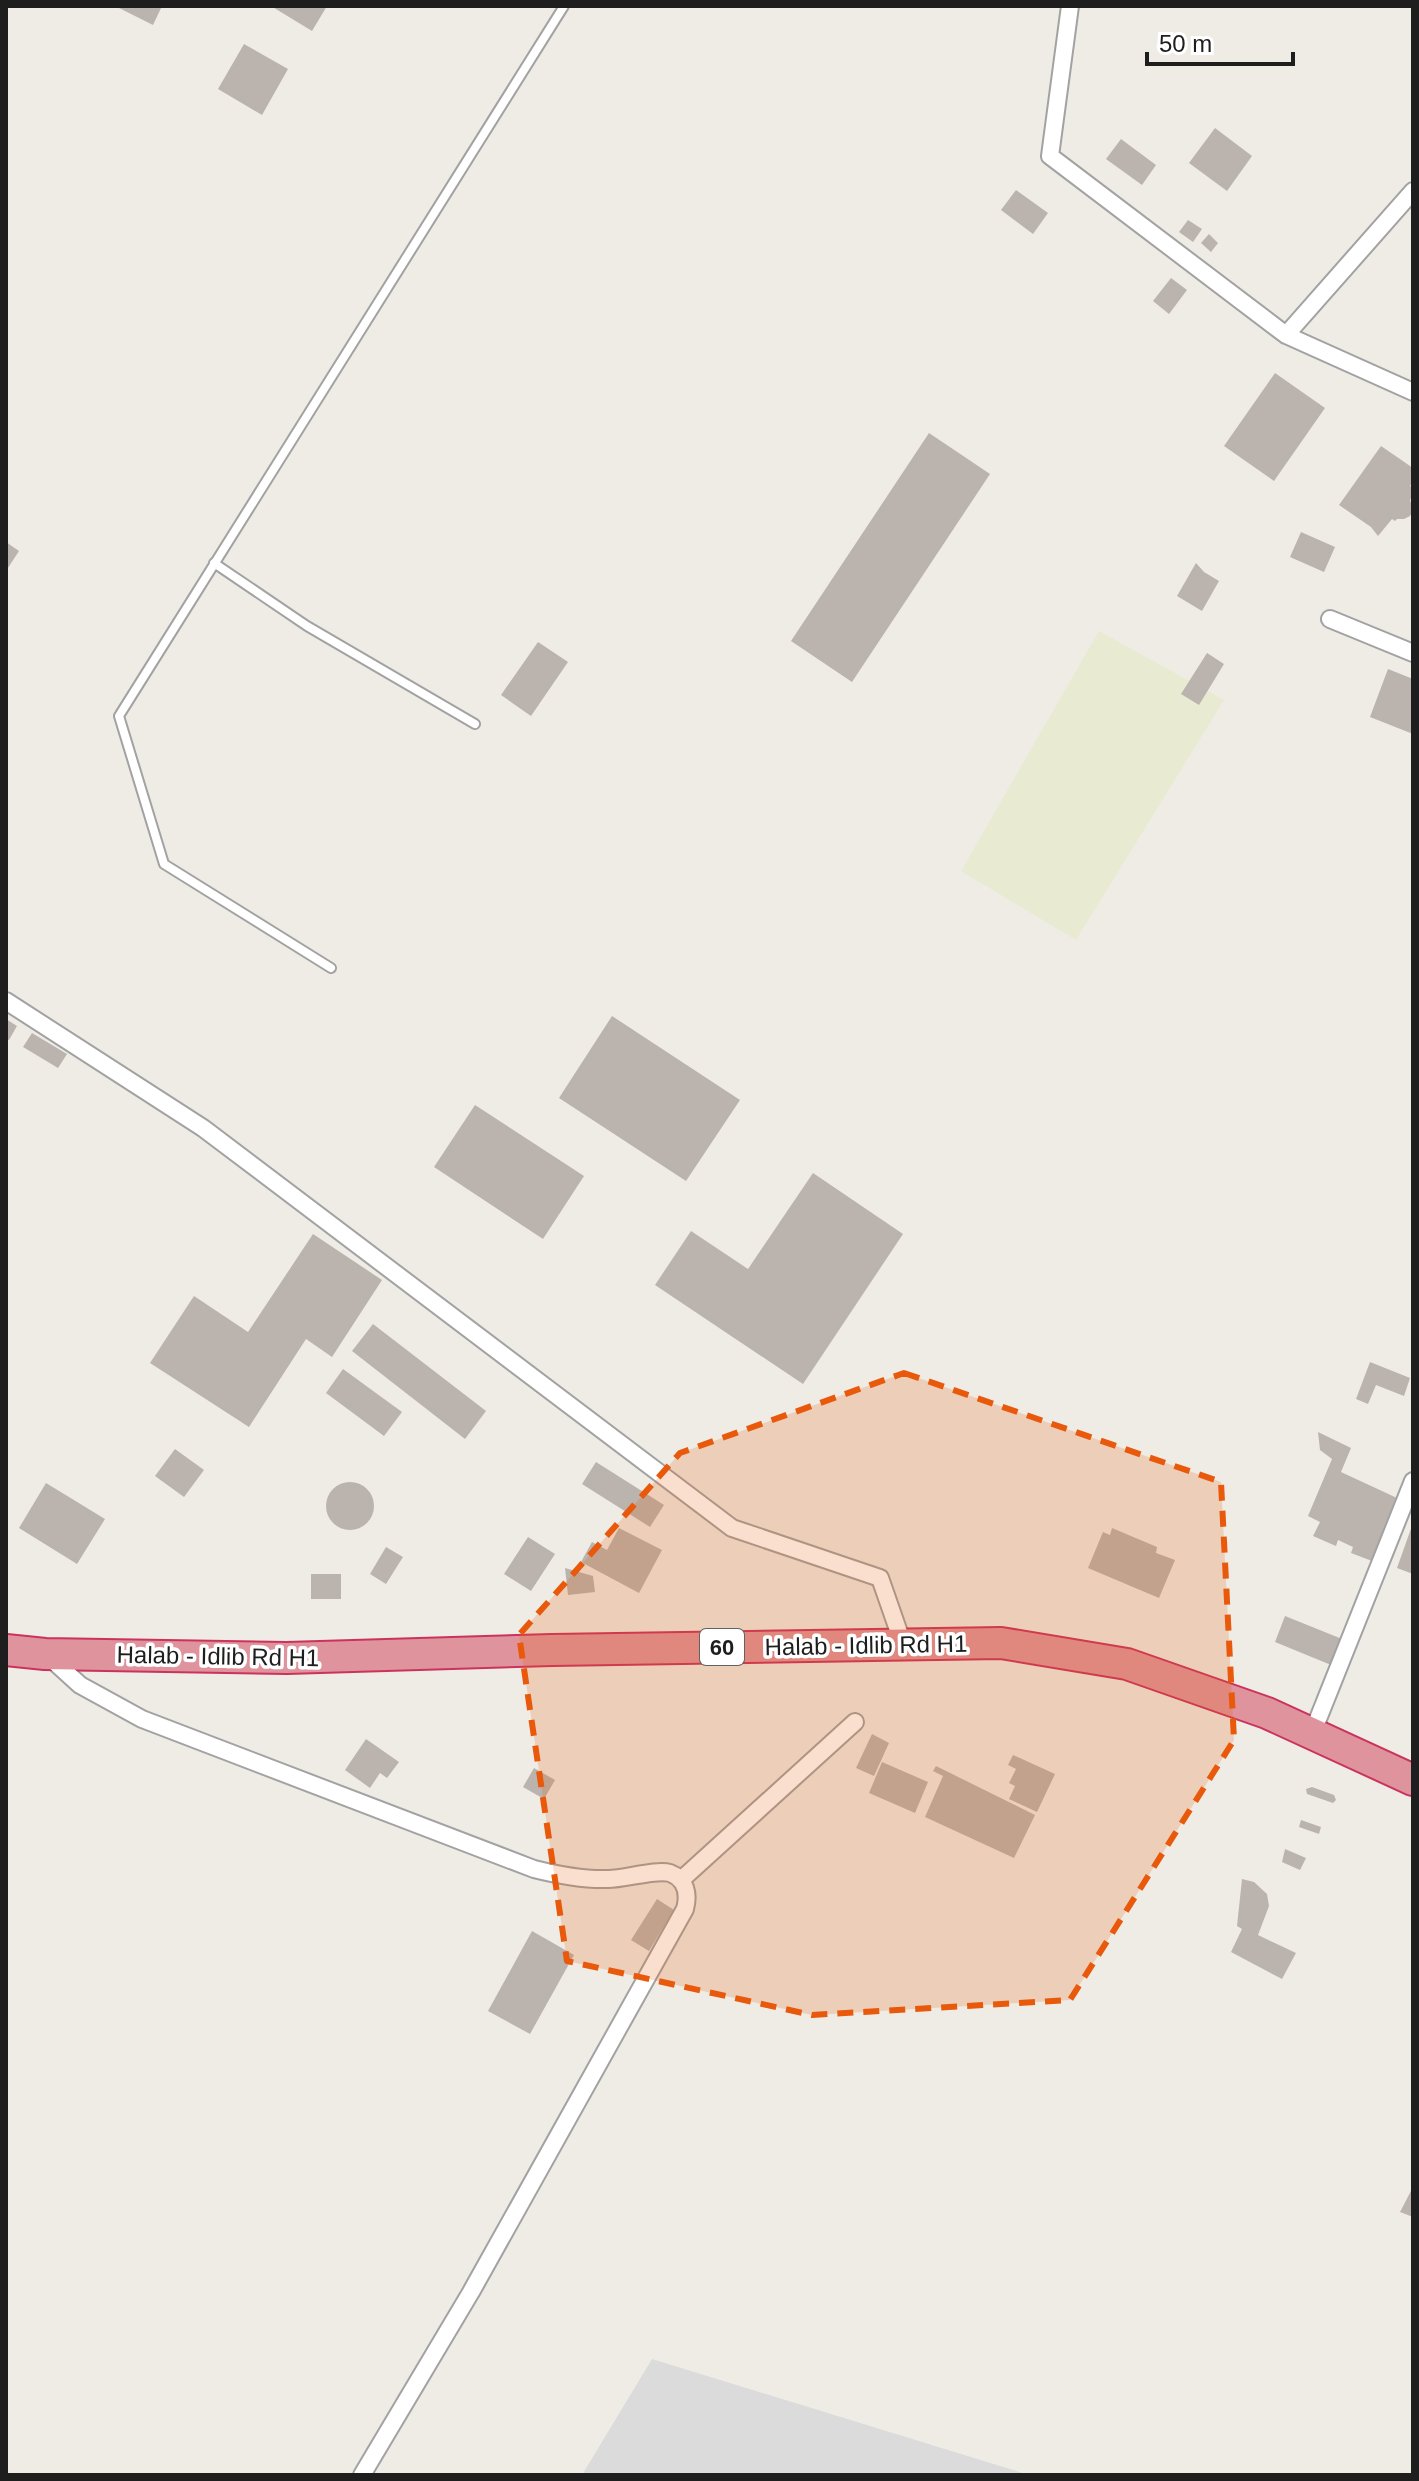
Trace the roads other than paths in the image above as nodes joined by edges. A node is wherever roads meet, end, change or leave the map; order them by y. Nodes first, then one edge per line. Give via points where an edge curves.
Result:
1 (564, 6) edge
2 (1070, 6) edge
3 (1413, 191) edge
4 (1286, 335) junction
5 (1413, 392) edge
6 (214, 563) junction
7 (1330, 619) dead end
8 (1413, 653) edge
9 (475, 724) dead end
10 (331, 968) dead end
11 (6, 1001) edge
12 (1413, 1481) edge
13 (903, 1644) junction
14 (6, 1650) edge
15 (45, 1654) junction
16 (855, 1722) dead end
17 (1312, 1734) junction
18 (1413, 1780) edge
19 (681, 1880) junction
20 (362, 2475) edge

1 - 6 lane
2 - 4 street via 1050,156
3 - 4 street
4 - 5 street
6 - 9 lane via 307,626
6 - 10 lane via 119,716 164,864
7 - 8 street
11 - 13 street via 203,1128 732,1528 880,1578
12 - 17 street
13 - 15 highway, Halab - Idlib Rd H1 / 60 via 287,1658
13 - 17 highway, Halab - Idlib Rd H1 / 60 via 1001,1643 1127,1664
14 - 15 highway, Halab - Idlib Rd H1 / 60
15 - 19 street via 80,1685 142,1719 534,1869 605,1880 663,1872
16 - 19 street
17 - 18 highway, Halab - Idlib Rd H1 / 60
19 - 20 street via 687,1889 685,1909

